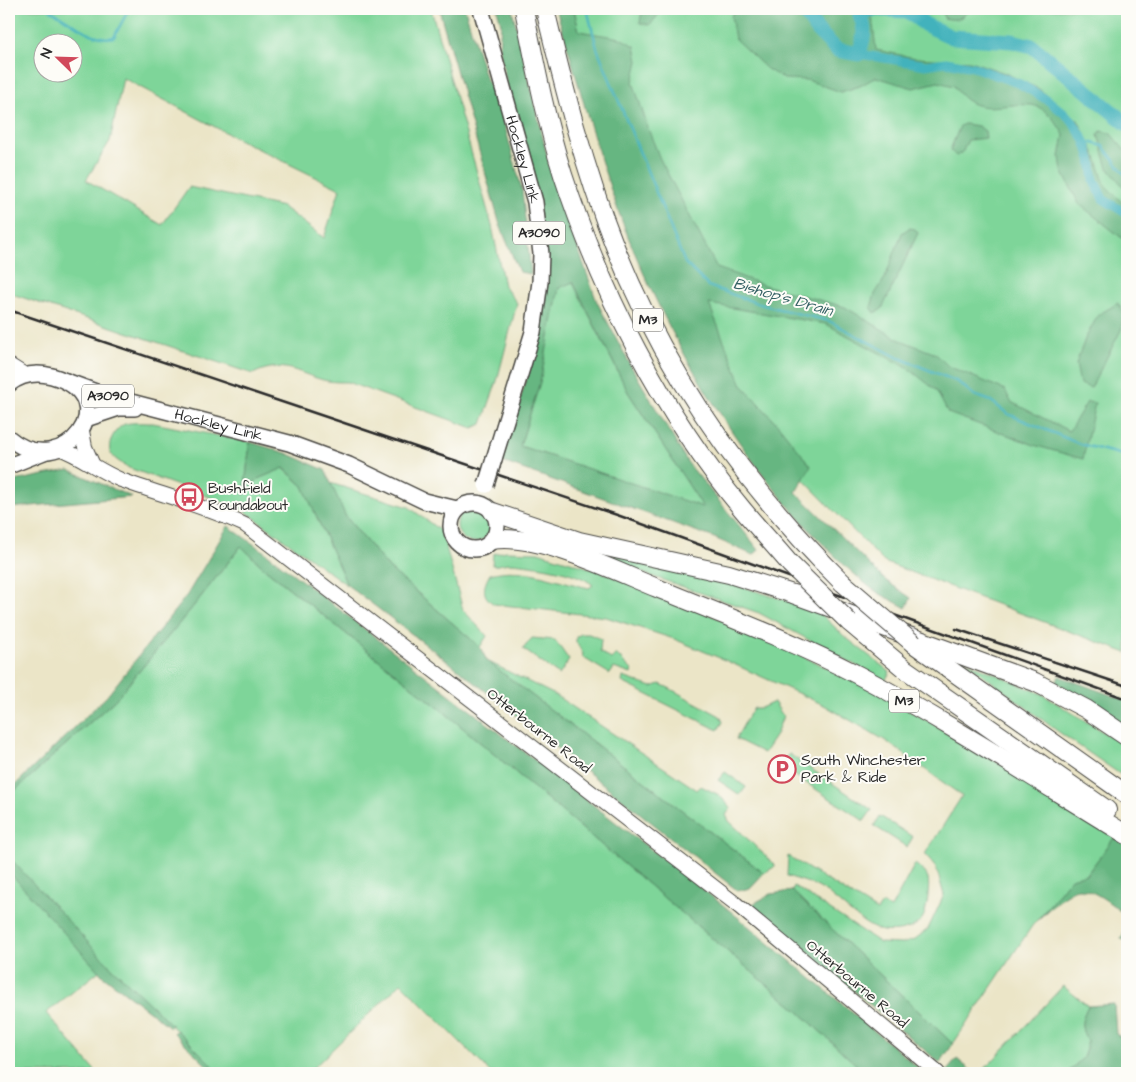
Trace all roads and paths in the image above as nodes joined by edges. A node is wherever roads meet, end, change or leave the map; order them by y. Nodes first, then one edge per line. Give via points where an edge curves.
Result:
1 (481, 9) edge
2 (524, 9) edge
3 (545, 9) edge
4 (9, 364) edge
5 (26, 375) junction
6 (66, 381) junction
7 (9, 384) edge
8 (151, 408) junction
9 (84, 425) junction
10 (9, 438) edge
11 (53, 449) junction
12 (92, 463) junction
13 (9, 466) edge
14 (486, 485) junction
15 (424, 501) junction
16 (472, 502) junction
17 (457, 509) junction
18 (492, 511) junction
19 (451, 533) junction
20 (492, 540) junction
21 (1127, 737) edge
22 (1127, 795) edge
23 (1127, 825) edge
24 (1127, 836) edge
25 (938, 1073) edge

1 - 14 main road, Hockley Link / A3090, bridge via 535,202 541,254 533,332
2 - 23 highway, M3, bridge via 563,173 582,229 607,289 646,364 705,459 742,509 790,564 849,622 905,669
3 - 22 highway, M3, bridge via 562,82 600,205 627,275 681,380 713,430 784,520 843,582 914,644
4 - 5 street
5 - 6 main road via 41,374
5 - 7 main road
6 - 8 main road, Hockley Link / A3090
6 - 9 main road via 84,398
8 - 9 main road, Hockley Link / A3090 via 120,408
8 - 15 main road, Hockley Link / A3090 via 289,443 349,465
9 - 11 main road via 69,444
9 - 12 street via 85,448
10 - 11 main road via 28,449
11 - 12 street, Otterbourne Road
11 - 13 main road
12 - 25 street, Otterbourne Road via 122,480 211,509 244,525 280,550 736,904
14 - 16 main road, Hockley Link / A3090
14 - 18 main road, Hockley Link / A3090
15 - 17 main road, Hockley Link / A3090
15 - 19 main road, Hockley Link / A3090
16 - 17 main road
16 - 18 main road via 485,505
17 - 19 main road via 451,520
18 - 20 main road via 497,523
18 - 21 highway via 579,541 729,574 802,597 1035,682 1086,709
19 - 20 main road via 458,543 467,548 483,547
20 - 24 highway, M3 via 516,538 610,568 786,641 892,694

